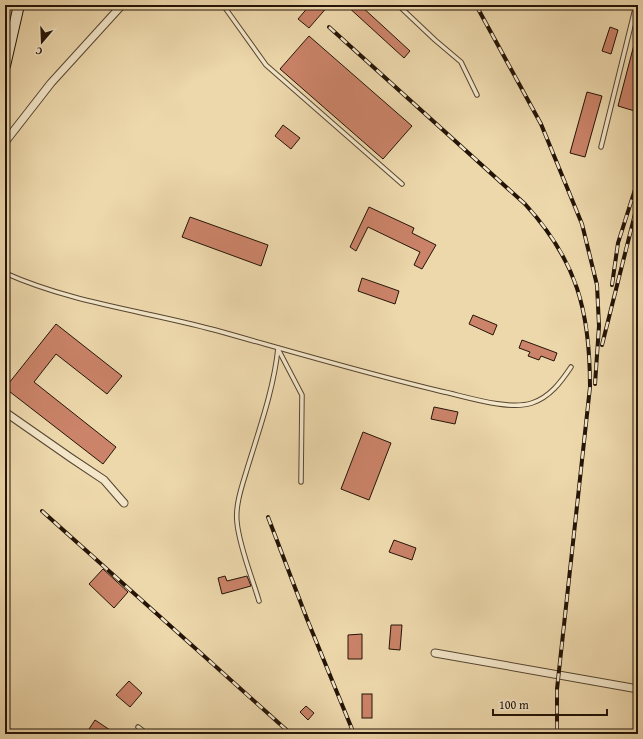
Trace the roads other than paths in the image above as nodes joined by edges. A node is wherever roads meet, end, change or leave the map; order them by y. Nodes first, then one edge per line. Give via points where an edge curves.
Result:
1 (19, 5) edge
2 (122, 5) edge
3 (223, 5) edge
4 (398, 5) edge
5 (636, 5) edge
6 (5, 66) edge
7 (477, 95) dead end
8 (5, 142) edge
9 (601, 147) dead end
10 (402, 184) dead end
11 (5, 273) edge
12 (278, 348) junction
13 (571, 367) dead end
14 (5, 412) edge
15 (301, 482) dead end
16 (124, 503) dead end
17 (259, 601) dead end
18 (435, 653) dead end
19 (638, 689) edge
20 (138, 727) dead end
21 (147, 734) edge

1 - 6 main road
2 - 8 street via 51,83
3 - 10 lane via 266,65
4 - 7 lane via 461,62
5 - 9 lane
11 - 12 lane via 28,283 79,298
12 - 13 lane via 378,376 506,406 532,403 556,389
12 - 15 lane via 302,395
12 - 17 lane via 272,386 241,490 237,513 241,540
14 - 16 street via 104,480
18 - 19 street
20 - 21 lane

